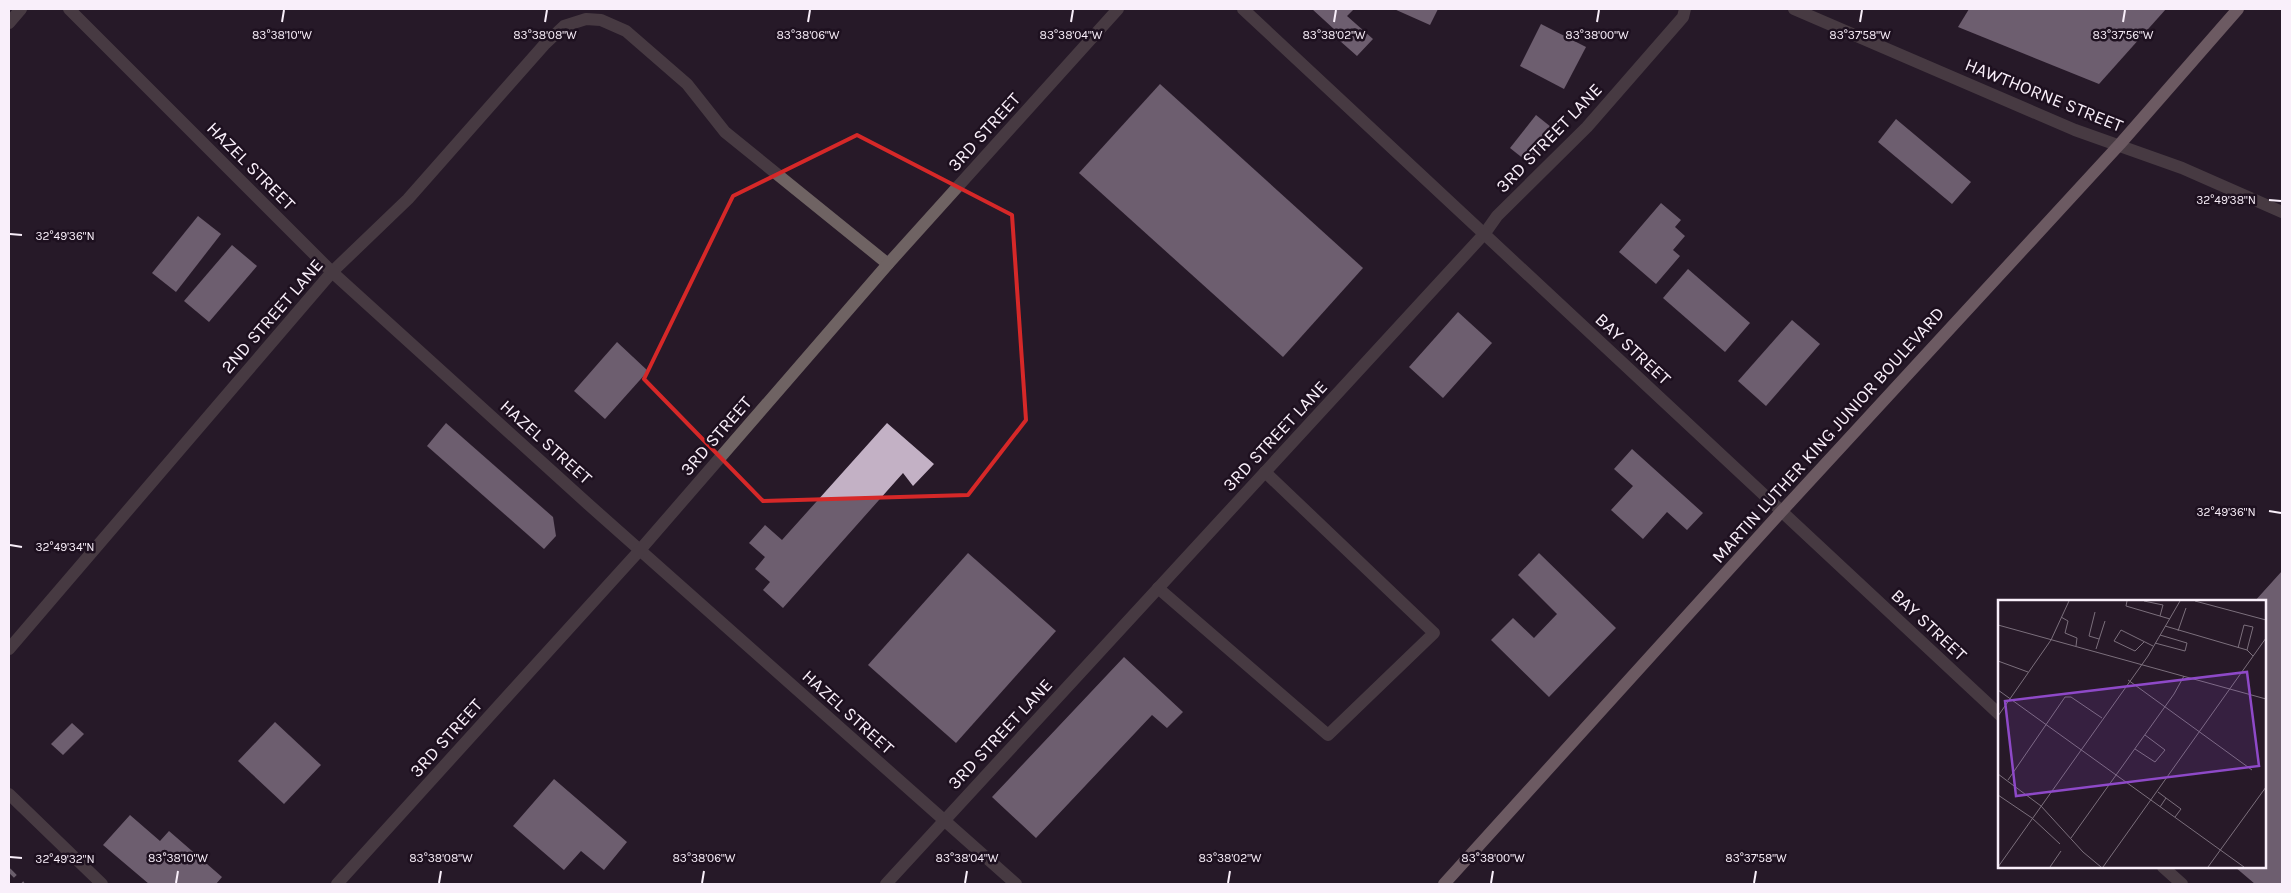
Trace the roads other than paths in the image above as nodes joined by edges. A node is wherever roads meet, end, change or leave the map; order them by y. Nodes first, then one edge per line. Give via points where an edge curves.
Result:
1 (21, 9) edge
2 (69, 9) edge
3 (1118, 9) edge
4 (1242, 9) edge
5 (1685, 9) edge
6 (1794, 9) edge
7 (2238, 9) edge
8 (9, 23) edge
9 (2120, 144) junction
10 (2282, 212) edge
11 (1485, 233) junction
12 (888, 264) junction
13 (332, 272) junction
14 (1265, 472) junction
15 (1781, 512) junction
16 (640, 550) junction
17 (1158, 588) junction
18 (9, 650) edge
19 (1998, 713) edge
20 (9, 794) edge
21 (943, 822) junction
22 (2164, 868) edge
23 (102, 884) edge
24 (337, 884) edge
25 (886, 884) edge
26 (1016, 884) edge
27 (1444, 884) edge
28 (2182, 884) edge

1 - 8 street
2 - 13 street, HAZEL STREET
3 - 12 street, 3RD STREET
4 - 11 street, BAY STREET
5 - 11 street, 3RD STREET LANE via 1683,17 1587,127 1497,216
6 - 9 street, HAWTHORNE STREET via 2075,130
7 - 9 main road, MARTIN LUTHER KING JUNIOR BOULEVARD
9 - 10 street, HAWTHORNE STREET
9 - 15 main road, MARTIN LUTHER KING JUNIOR BOULEVARD
11 - 14 street, 3RD STREET LANE
11 - 15 street, BAY STREET
12 - 13 street, 2ND STREET LANE via 726,132 687,84 626,31 601,20 586,19 564,26 544,45 408,199
12 - 16 street, 3RD STREET
13 - 16 street, HAZEL STREET
13 - 18 street, 2ND STREET LANE
14 - 17 street, 3RD STREET LANE
14 - 17 street via 1434,633 1328,735
15 - 19 street, BAY STREET
15 - 27 main road, MARTIN LUTHER KING JUNIOR BOULEVARD
16 - 21 street, HAZEL STREET
16 - 24 street, 3RD STREET
17 - 21 street, 3RD STREET LANE
20 - 23 street
21 - 25 street, 3RD STREET LANE
21 - 26 street, HAZEL STREET
22 - 28 street

